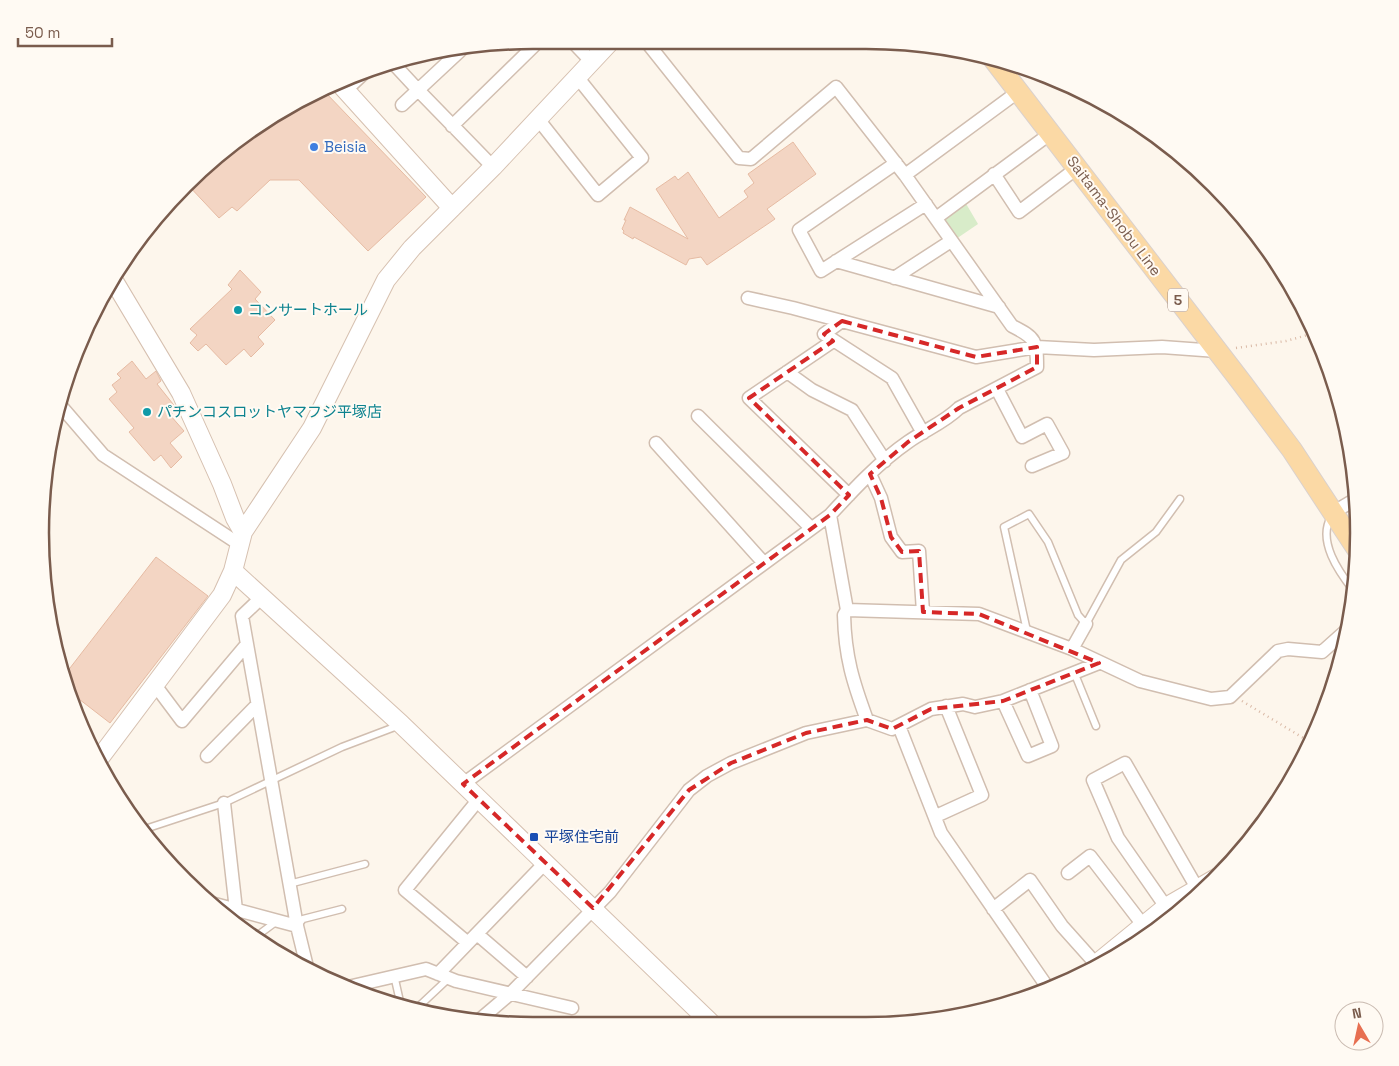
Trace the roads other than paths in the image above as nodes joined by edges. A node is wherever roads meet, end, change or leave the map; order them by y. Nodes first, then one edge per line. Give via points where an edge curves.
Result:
1 (531, 49) edge
2 (579, 49) edge
3 (604, 49) edge
4 (652, 49) edge
5 (455, 55) edge
6 (592, 62) junction
7 (398, 68) edge
8 (1000, 68) edge
9 (578, 78) junction
10 (344, 88) edge
11 (418, 90) junction
12 (1019, 92) junction
13 (402, 105) dead end
14 (538, 119) junction
15 (452, 126) junction
16 (1051, 133) junction
17 (896, 163) junction
18 (493, 167) junction
19 (1077, 168) junction
20 (994, 174) junction
21 (905, 175) junction
22 (926, 204) junction
23 (452, 208) junction
24 (936, 218) junction
25 (951, 241) junction
26 (836, 261) junction
27 (894, 278) junction
28 (117, 286) edge
29 (748, 298) dead end
30 (999, 307) junction
31 (842, 320) junction
32 (833, 341) junction
33 (1037, 346) junction
34 (1217, 351) junction
35 (787, 372) junction
36 (997, 389) junction
37 (64, 410) edge
38 (698, 416) dead end
39 (923, 432) junction
40 (656, 443) dead end
41 (885, 461) junction
42 (1032, 466) dead end
43 (870, 474) junction
44 (849, 495) junction
45 (1180, 500) dead end
46 (1349, 503) edge
47 (1334, 512) junction
48 (830, 515) junction
49 (810, 528) junction
50 (241, 538) junction
51 (1350, 538) edge
52 (763, 562) junction
53 (233, 571) junction
54 (1347, 582) edge
55 (262, 597) junction
56 (847, 610) junction
57 (923, 612) junction
58 (1086, 624) junction
59 (1027, 632) junction
60 (1339, 637) edge
61 (247, 644) junction
62 (1072, 650) junction
63 (1099, 663) junction
64 (1074, 672) junction
65 (155, 685) junction
66 (1030, 690) junction
67 (1003, 701) junction
68 (258, 705) junction
69 (946, 706) junction
70 (867, 720) junction
71 (401, 724) junction
72 (900, 726) junction
73 (1096, 726) dead end
74 (103, 755) edge
75 (207, 756) dead end
76 (270, 780) junction
77 (463, 784) junction
78 (479, 799) junction
79 (224, 803) junction
80 (936, 816) junction
81 (149, 828) edge
82 (546, 862) junction
83 (364, 864) dead end
84 (1068, 872) dead end
85 (289, 884) junction
86 (1197, 886) edge
87 (1189, 894) edge
88 (226, 907) edge
89 (1166, 907) junction
90 (593, 908) junction
91 (342, 909) dead end
92 (993, 909) junction
93 (236, 910) junction
94 (278, 921) junction
95 (297, 926) junction
96 (1143, 926) junction
97 (260, 933) edge
98 (472, 939) junction
99 (1120, 945) edge
100 (1094, 959) edge
101 (305, 960) edge
102 (394, 975) junction
103 (443, 976) junction
104 (527, 977) junction
105 (1044, 983) edge
106 (358, 984) edge
107 (510, 994) junction
108 (399, 998) edge
109 (420, 1004) edge
110 (572, 1008) dead end
111 (486, 1015) edge
112 (705, 1017) edge

1 - 15 street
2 - 6 street
3 - 6 street
4 - 17 street via 739,158 751,159 836,87
5 - 11 street
6 - 9 street
7 - 11 street
8 - 12 main road, Saitama-Shobu Line / 5
9 - 14 street
9 - 14 street via 642,158 598,195
10 - 23 street
11 - 13 street
11 - 15 street
12 - 16 main road, Saitama-Shobu Line / 5
12 - 21 street
14 - 18 street
15 - 18 street
16 - 19 main road, Saitama-Shobu Line / 5
16 - 20 street
17 - 21 street
17 - 26 street via 799,230 821,271
18 - 23 street
19 - 20 street via 1019,212
19 - 34 main road, Saitama-Shobu Line / 5
20 - 24 street
21 - 22 street
22 - 24 street
22 - 26 street
23 - 50 street via 386,280 312,428
24 - 25 street
25 - 27 street
25 - 30 street
26 - 27 street
27 - 30 street
28 - 50 street via 181,393 222,484
29 - 31 street
30 - 33 street via 1012,326 1032,336
31 - 32 street via 824,334
31 - 33 street via 976,357
32 - 35 street
32 - 39 street via 892,378
33 - 34 street
33 - 36 street via 1037,367
34 - 47 main road, Saitama-Shobu Line / 5
35 - 41 street via 812,390 852,410
35 - 44 street via 749,398
36 - 39 street via 959,408
36 - 42 street via 1022,437 1047,424 1063,452
37 - 50 street via 103,455
38 - 49 street
39 - 41 street
40 - 52 street
41 - 43 street
43 - 44 street
43 - 57 street via 881,498 891,537 902,552 919,550
44 - 48 street
45 - 58 lane via 1156,532 1121,560
46 - 47 street
47 - 51 main road, Saitama-Shobu Line / 5
47 - 54 lane via 1327,528 1329,548
48 - 49 street
48 - 56 street
49 - 52 street
50 - 53 street
52 - 77 street
53 - 55 street
53 - 65 street via 214,607
55 - 61 street via 242,616
55 - 71 street
56 - 57 street
56 - 70 street via 844,625 849,672
57 - 59 street via 979,614
58 - 59 lane via 1078,615 1048,542 1029,514 1004,527
58 - 62 street
59 - 62 street
60 - 63 street via 1322,652 1278,651 1232,695 1211,699 1140,681
61 - 65 street via 182,721
61 - 68 street
62 - 63 street
63 - 64 street
64 - 66 street
64 - 73 lane
65 - 74 street
66 - 67 street
66 - 67 street via 1052,746 1036,753 1028,756
67 - 69 street via 975,707 963,704
68 - 75 street
68 - 76 street
69 - 72 street via 932,709
69 - 80 street via 982,795
70 - 72 street via 892,729
70 - 90 street via 806,733 707,776 689,790 610,892
71 - 76 lane
71 - 77 street
72 - 80 street
76 - 79 lane
76 - 85 street
77 - 78 street
78 - 82 street
78 - 98 street via 405,890
79 - 81 lane
79 - 93 street
80 - 92 street via 941,833
82 - 90 street
82 - 98 street
83 - 85 lane
84 - 96 street via 1090,856
85 - 95 street
86 - 89 street via 1125,763 1094,780 1118,838
87 - 89 street
88 - 93 street
89 - 96 street
90 - 104 street
90 - 112 street
91 - 95 lane via 303,919
92 - 100 street via 1030,880 1062,926
92 - 105 street
93 - 94 street
94 - 95 street
94 - 97 lane
95 - 101 street
96 - 99 street
98 - 103 street
98 - 104 street
102 - 103 street via 426,969
102 - 106 street
102 - 108 lane
103 - 107 street
103 - 109 lane
104 - 107 street
107 - 110 street
107 - 111 street

